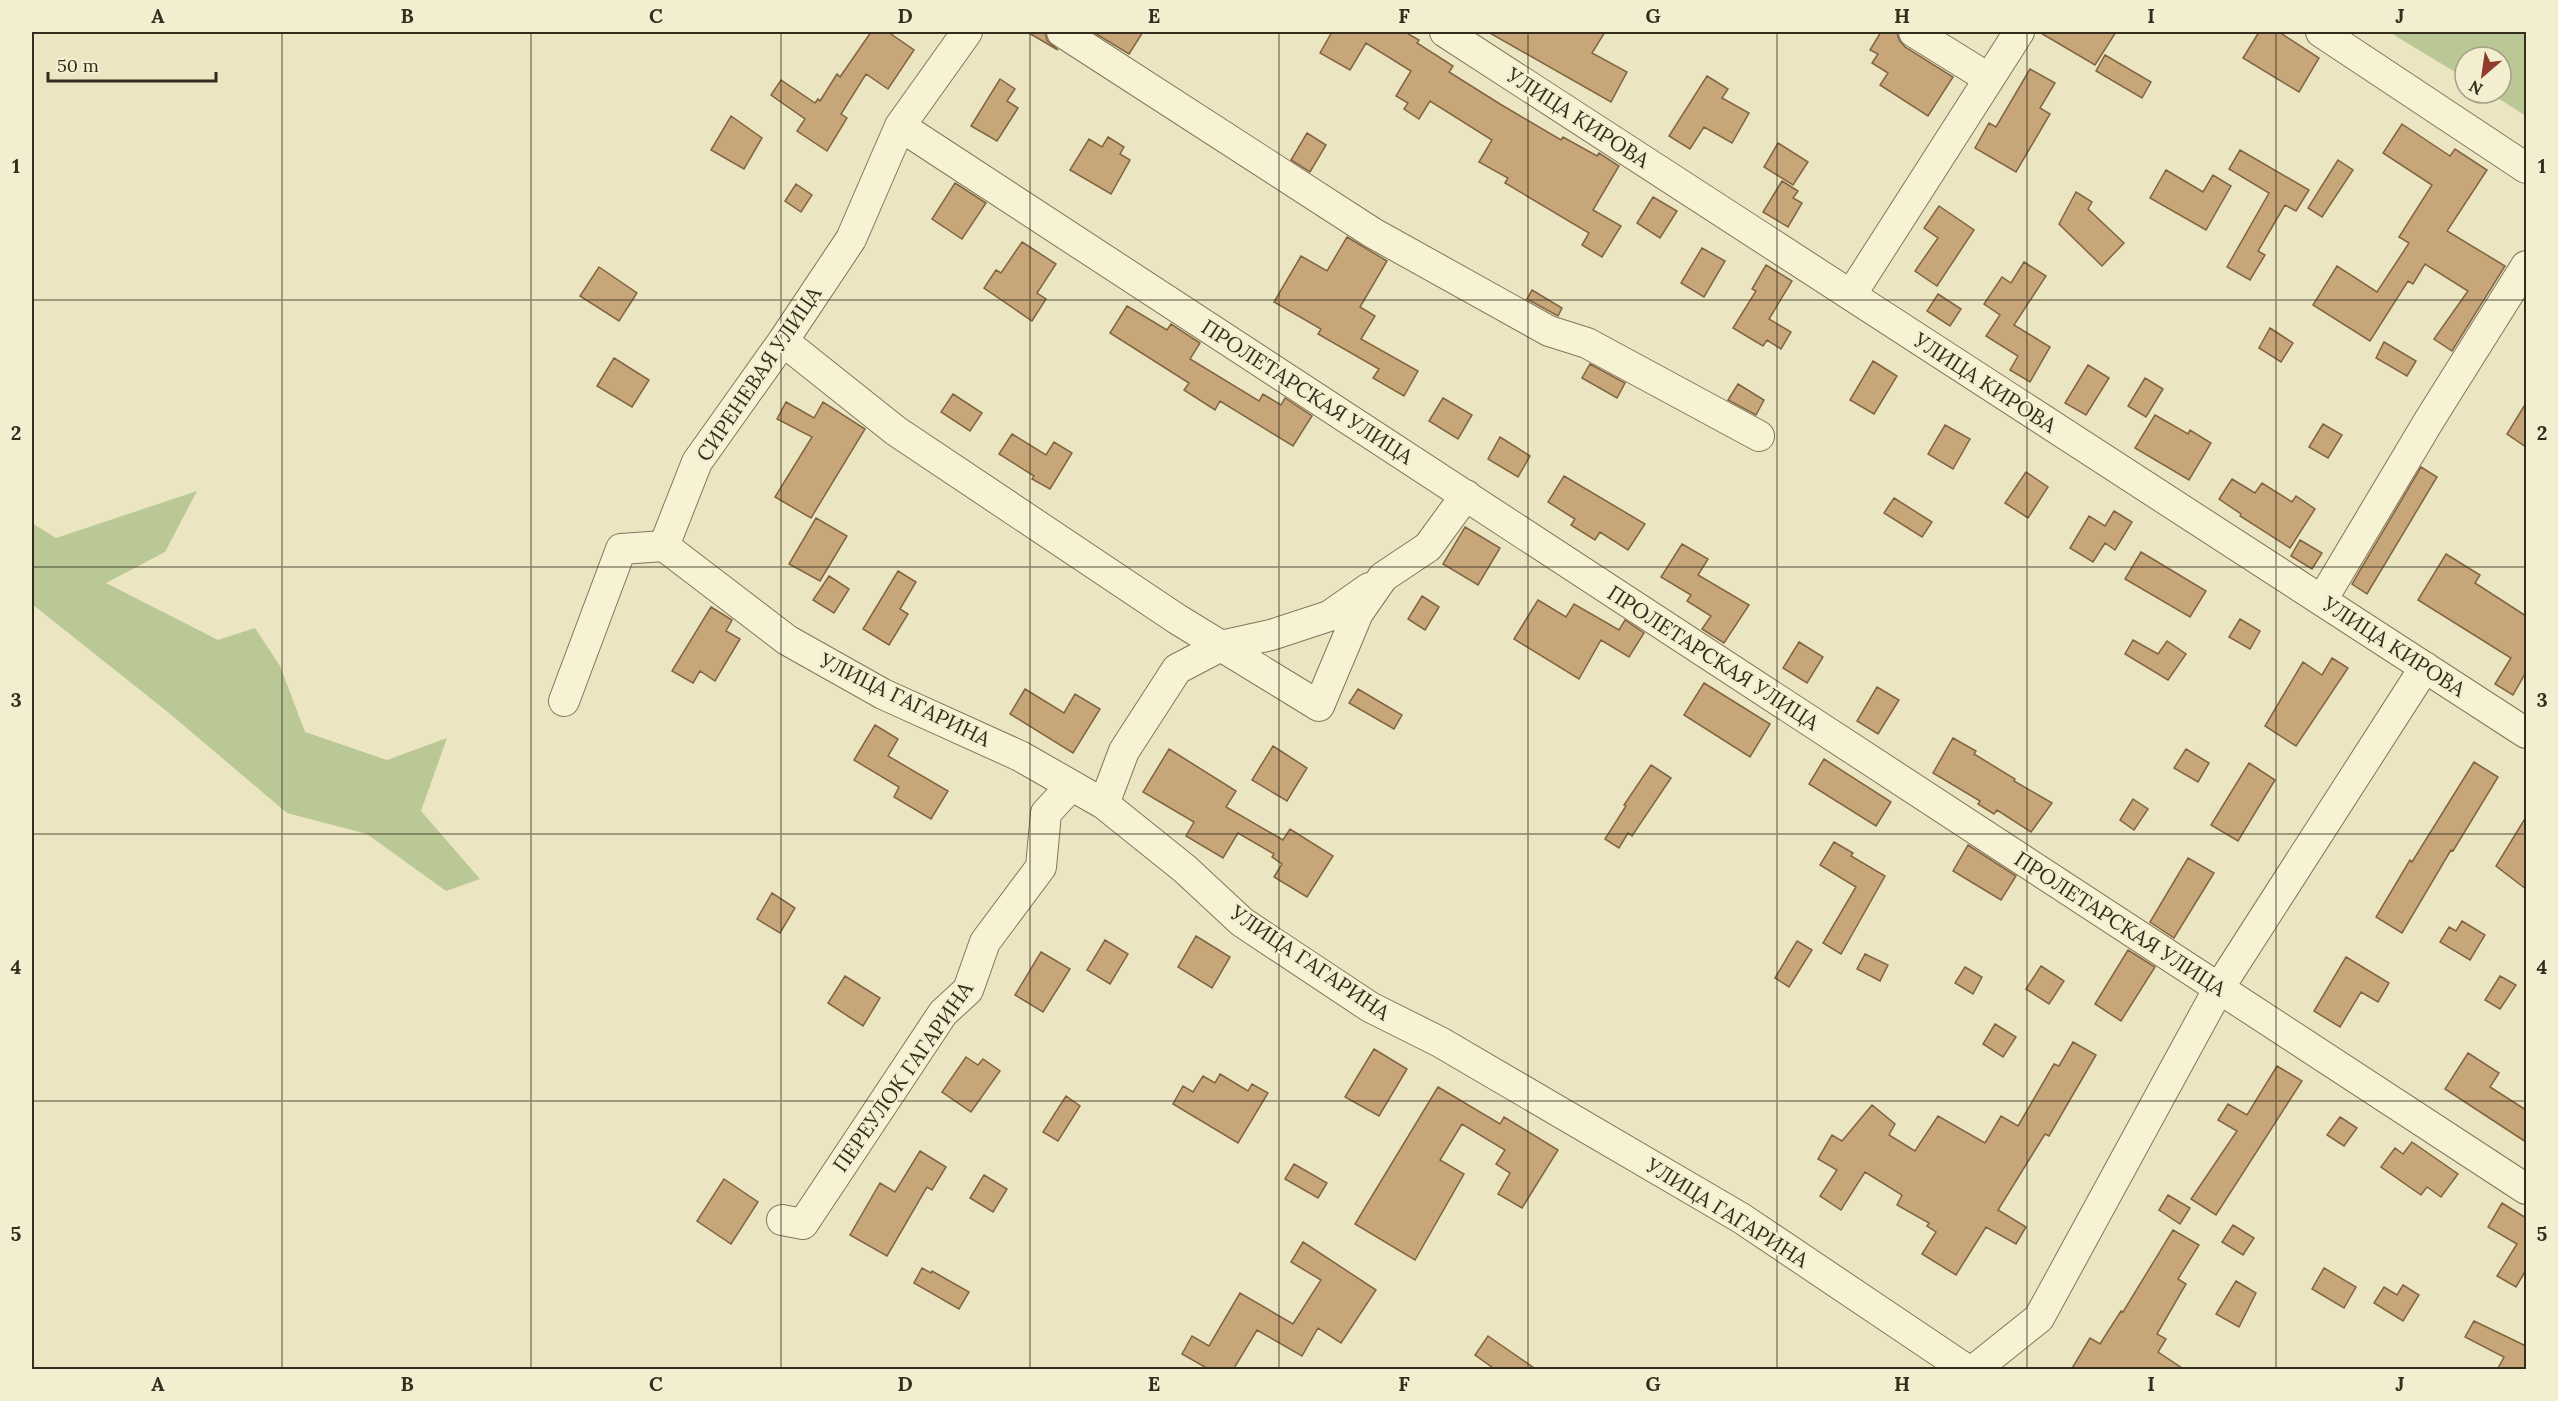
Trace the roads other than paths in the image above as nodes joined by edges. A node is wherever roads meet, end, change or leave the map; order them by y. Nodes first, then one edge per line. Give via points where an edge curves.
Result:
1 (967, 32) edge
2 (1062, 32) edge
3 (1445, 32) edge
4 (1914, 32) edge
5 (2019, 32) edge
6 (2321, 32) edge
7 (1988, 78) junction
8 (900, 126) junction
9 (2526, 168) edge
10 (2526, 266) edge
11 (1851, 295) junction
12 (783, 341) junction
13 (1759, 436) dead end
14 (1466, 495) junction
15 (664, 546) junction
16 (1383, 577) junction
17 (2322, 600) junction
18 (1221, 646) junction
19 (2426, 667) junction
20 (564, 701) dead end
21 (2526, 733) edge
22 (1071, 786) junction
23 (1104, 804) junction
24 (2219, 988) junction
25 (2526, 1189) edge
26 (782, 1220) dead end
27 (1967, 1370) edge
28 (1974, 1370) edge

1 - 8 street, СИРЕНЕВАЯ УЛИЦА
2 - 13 street via 1373,233 1549,331 1587,343
3 - 11 street, УЛИЦА КИРОВА
4 - 7 street
5 - 7 street
6 - 9 street
7 - 11 street
8 - 12 street, СИРЕНЕВАЯ УЛИЦА via 851,239
8 - 14 street, ПРОЛЕТАРСКАЯ УЛИЦА
10 - 17 street
11 - 17 street, УЛИЦА КИРОВА
12 - 15 street, СИРЕНЕВАЯ УЛИЦА via 697,462
12 - 18 street via 896,431
14 - 16 street via 1428,547
14 - 24 street, ПРОЛЕТАРСКАЯ УЛИЦА
15 - 20 street via 621,549
15 - 22 street, УЛИЦА ГАГАРИНА via 787,640 883,694 1020,756
16 - 18 street via 1329,616
16 - 18 street via 1358,613 1318,706
17 - 19 street, УЛИЦА КИРОВА
18 - 23 street via 1177,669 1124,751
19 - 21 street, УЛИЦА КИРОВА
19 - 24 street
22 - 23 street, УЛИЦА ГАГАРИНА
22 - 26 street, ПЕРЕУЛОК ГАГАРИНА via 1046,813 1041,867 985,942 968,990 943,1013 803,1224
23 - 27 street, УЛИЦА ГАГАРИНА via 1185,869 1242,922 1370,1007 1440,1042 1741,1218
24 - 25 street, ПРОЛЕТАРСКАЯ УЛИЦА
24 - 28 street via 2039,1318

